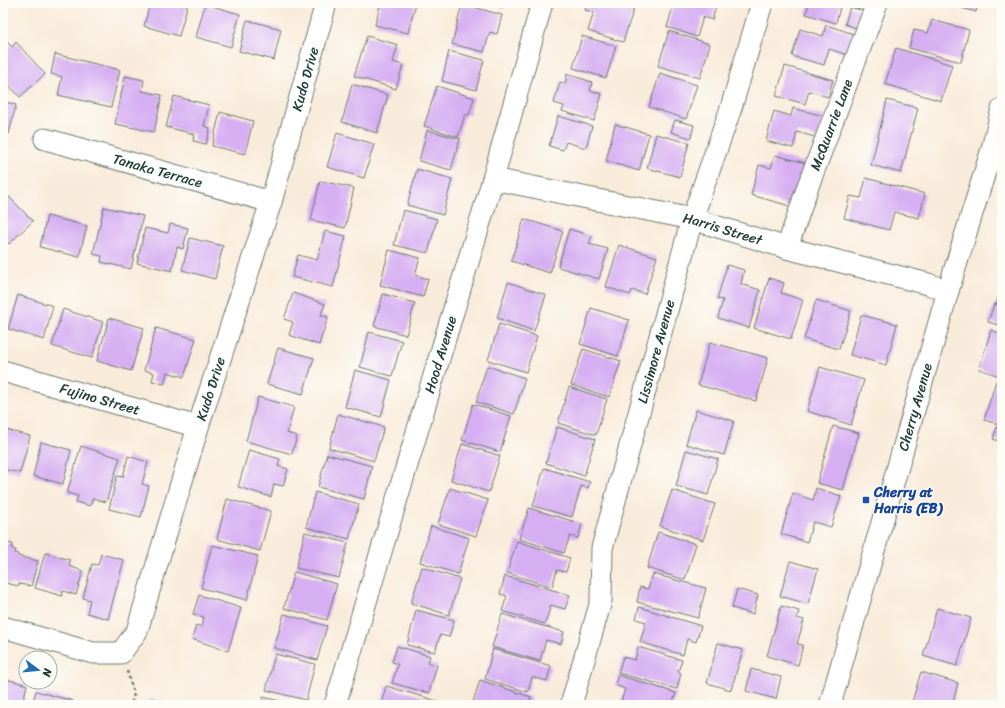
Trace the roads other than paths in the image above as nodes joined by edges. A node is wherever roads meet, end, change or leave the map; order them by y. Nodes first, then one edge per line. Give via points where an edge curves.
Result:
1 (326, 3) edge
2 (542, 3) edge
3 (762, 3) edge
4 (877, 3) edge
5 (1002, 109) edge
6 (45, 139) dead end
7 (997, 150) edge
8 (493, 179) junction
9 (271, 202) junction
10 (692, 219) junction
11 (787, 248) junction
12 (948, 291) junction
13 (3, 371) edge
14 (198, 427) junction
15 (3, 626) edge
16 (335, 705) edge
17 (571, 705) edge
18 (830, 705) edge

1 - 9 street, Kudo Drive
2 - 8 street, Hood Avenue
3 - 10 street, Lissimore Avenue via 731,108
4 - 11 street, McQuarrie Lane
5 - 7 street, Cherry Avenue
6 - 9 street, Tanaka Terrace
7 - 12 street, Cherry Avenue
8 - 10 street, Harris Street
8 - 16 street, Hood Avenue
9 - 14 street, Kudo Drive
10 - 11 street, Harris Street
10 - 17 street, Lissimore Avenue via 602,548 601,601
11 - 12 street, Harris Street
12 - 18 street, Cherry Avenue
13 - 14 street, Fujino Street
14 - 15 street, Kudo Drive via 137,631 121,653 93,653

